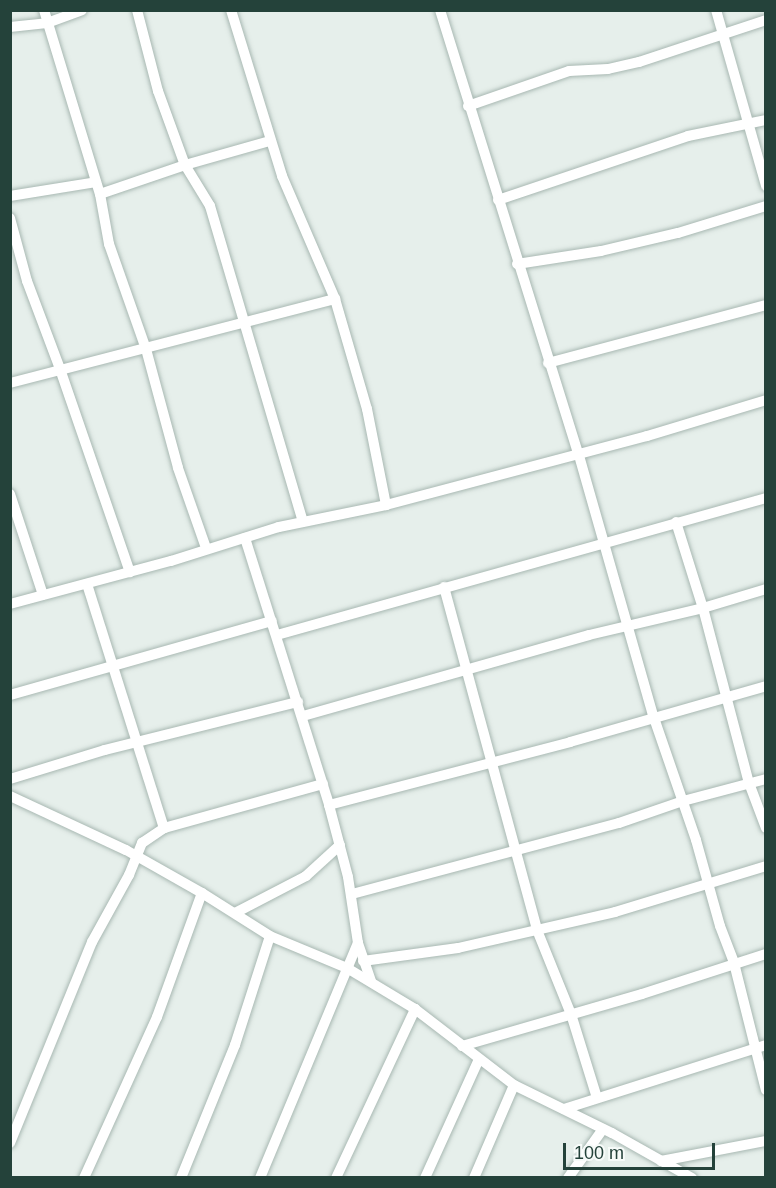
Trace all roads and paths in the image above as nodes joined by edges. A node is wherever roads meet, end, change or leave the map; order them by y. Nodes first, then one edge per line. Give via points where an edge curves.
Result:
1 (44, 10) edge
2 (82, 10) edge
3 (137, 10) edge
4 (231, 10) edge
5 (440, 10) edge
6 (716, 10) edge
7 (765, 20) edge
8 (47, 23) junction
9 (10, 27) edge
10 (723, 34) junction
11 (468, 106) junction
12 (765, 120) edge
13 (748, 125) junction
14 (270, 141) junction
15 (185, 165) junction
16 (96, 182) junction
17 (765, 186) edge
18 (100, 194) junction
19 (10, 196) edge
20 (498, 200) junction
21 (765, 207) edge
22 (10, 218) edge
23 (517, 264) junction
24 (335, 298) junction
25 (765, 305) edge
26 (243, 324) junction
27 (146, 350) junction
28 (548, 363) junction
29 (60, 369) junction
30 (10, 383) edge
31 (765, 400) edge
32 (578, 452) junction
33 (10, 494) edge
34 (765, 498) edge
35 (386, 505) junction
36 (303, 521) junction
37 (676, 522) junction
38 (245, 537) junction
39 (604, 543) junction
40 (206, 548) junction
41 (130, 572) junction
42 (87, 584) junction
43 (444, 587) junction
44 (765, 589) edge
45 (43, 595) junction
46 (10, 604) edge
47 (703, 608) junction
48 (272, 621) junction
49 (627, 625) junction
50 (277, 635) junction
51 (113, 666) junction
52 (468, 670) junction
53 (765, 686) edge
54 (10, 695) edge
55 (726, 698) junction
56 (298, 702) junction
57 (303, 716) junction
58 (654, 718) junction
59 (137, 743) junction
60 (490, 762) junction
61 (10, 779) edge
62 (765, 779) edge
63 (749, 783) junction
64 (323, 784) junction
65 (10, 796) edge
66 (683, 801) junction
67 (329, 805) junction
68 (164, 828) junction
69 (765, 828) edge
70 (340, 845) junction
71 (515, 852) junction
72 (136, 855) junction
73 (765, 866) edge
74 (708, 882) junction
75 (202, 892) junction
76 (352, 894) junction
77 (235, 913) junction
78 (537, 930) junction
79 (270, 936) junction
80 (358, 943) junction
81 (765, 954) edge
82 (363, 961) junction
83 (734, 963) junction
84 (347, 968) junction
85 (370, 981) junction
86 (415, 1009) junction
87 (571, 1014) junction
88 (462, 1046) junction
89 (760, 1046) edge
90 (479, 1059) junction
91 (514, 1085) junction
92 (765, 1090) edge
93 (597, 1098) junction
94 (564, 1109) junction
95 (603, 1129) junction
96 (765, 1141) edge
97 (10, 1143) edge
98 (661, 1161) junction
99 (673, 1173) edge
100 (84, 1178) edge
101 (181, 1178) edge
102 (260, 1178) edge
103 (336, 1178) edge
104 (425, 1178) edge
105 (474, 1178) edge
106 (568, 1178) edge
107 (692, 1178) edge

1 - 8 street
2 - 8 street
3 - 15 street via 158,91
4 - 14 street
5 - 11 street
6 - 10 street
7 - 10 street
8 - 9 street
8 - 16 street
10 - 11 street via 628,64 589,72 569,71
10 - 13 street
11 - 20 street
12 - 13 street
13 - 17 street
13 - 20 street via 688,136
14 - 15 street
14 - 24 street
15 - 18 street
15 - 26 street via 210,206
16 - 18 street
16 - 19 street
18 - 27 street via 109,244
20 - 23 street
21 - 23 street via 612,249
22 - 29 street via 27,282
23 - 28 street
24 - 26 street
24 - 35 street via 367,409
25 - 28 street
26 - 27 street
26 - 36 street
27 - 29 street
27 - 40 street via 178,468
28 - 32 street
29 - 30 street
29 - 41 street
31 - 32 street via 647,436
32 - 35 street
32 - 39 street
33 - 45 street
34 - 37 street
35 - 36 street
36 - 38 street
37 - 39 street
37 - 47 street
38 - 40 street
38 - 48 street
39 - 43 street
39 - 49 street
40 - 41 street
41 - 42 street
42 - 45 street
42 - 51 street
43 - 50 street
43 - 52 street
44 - 47 street
45 - 46 street
47 - 49 street
47 - 55 street
48 - 50 street
48 - 51 street
49 - 52 street
49 - 58 street
50 - 56 street
51 - 54 street
51 - 59 street
52 - 57 street
52 - 60 street
53 - 55 street
55 - 58 street
55 - 63 street
56 - 57 street
56 - 59 street
57 - 64 street
58 - 60 street
58 - 66 street
59 - 61 street
59 - 68 street
60 - 67 street
60 - 71 street
62 - 63 street
63 - 66 street
63 - 69 street
64 - 67 street
64 - 68 street
65 - 72 street
66 - 71 street
66 - 74 street
67 - 70 street
68 - 72 street via 142,843
70 - 76 street
70 - 77 street via 306,876
71 - 76 street
71 - 78 street
72 - 75 street
72 - 97 street via 92,942
73 - 74 street
74 - 78 street via 615,912
74 - 83 street
75 - 77 street
75 - 100 street via 157,1017
76 - 80 street
77 - 79 street
78 - 82 street via 458,948
78 - 87 street
79 - 84 street
79 - 101 street via 235,1045
80 - 82 street
80 - 84 street
81 - 83 street
82 - 85 street
83 - 87 street
83 - 89 street
84 - 85 street
84 - 102 street
85 - 86 street
86 - 88 street
86 - 103 street
87 - 88 street
87 - 93 street
88 - 90 street
89 - 92 street
89 - 93 street
90 - 91 street
90 - 104 street
91 - 94 street
91 - 105 street
93 - 94 street
94 - 95 street
95 - 98 street
95 - 106 street
96 - 98 street
98 - 99 street
99 - 107 street

